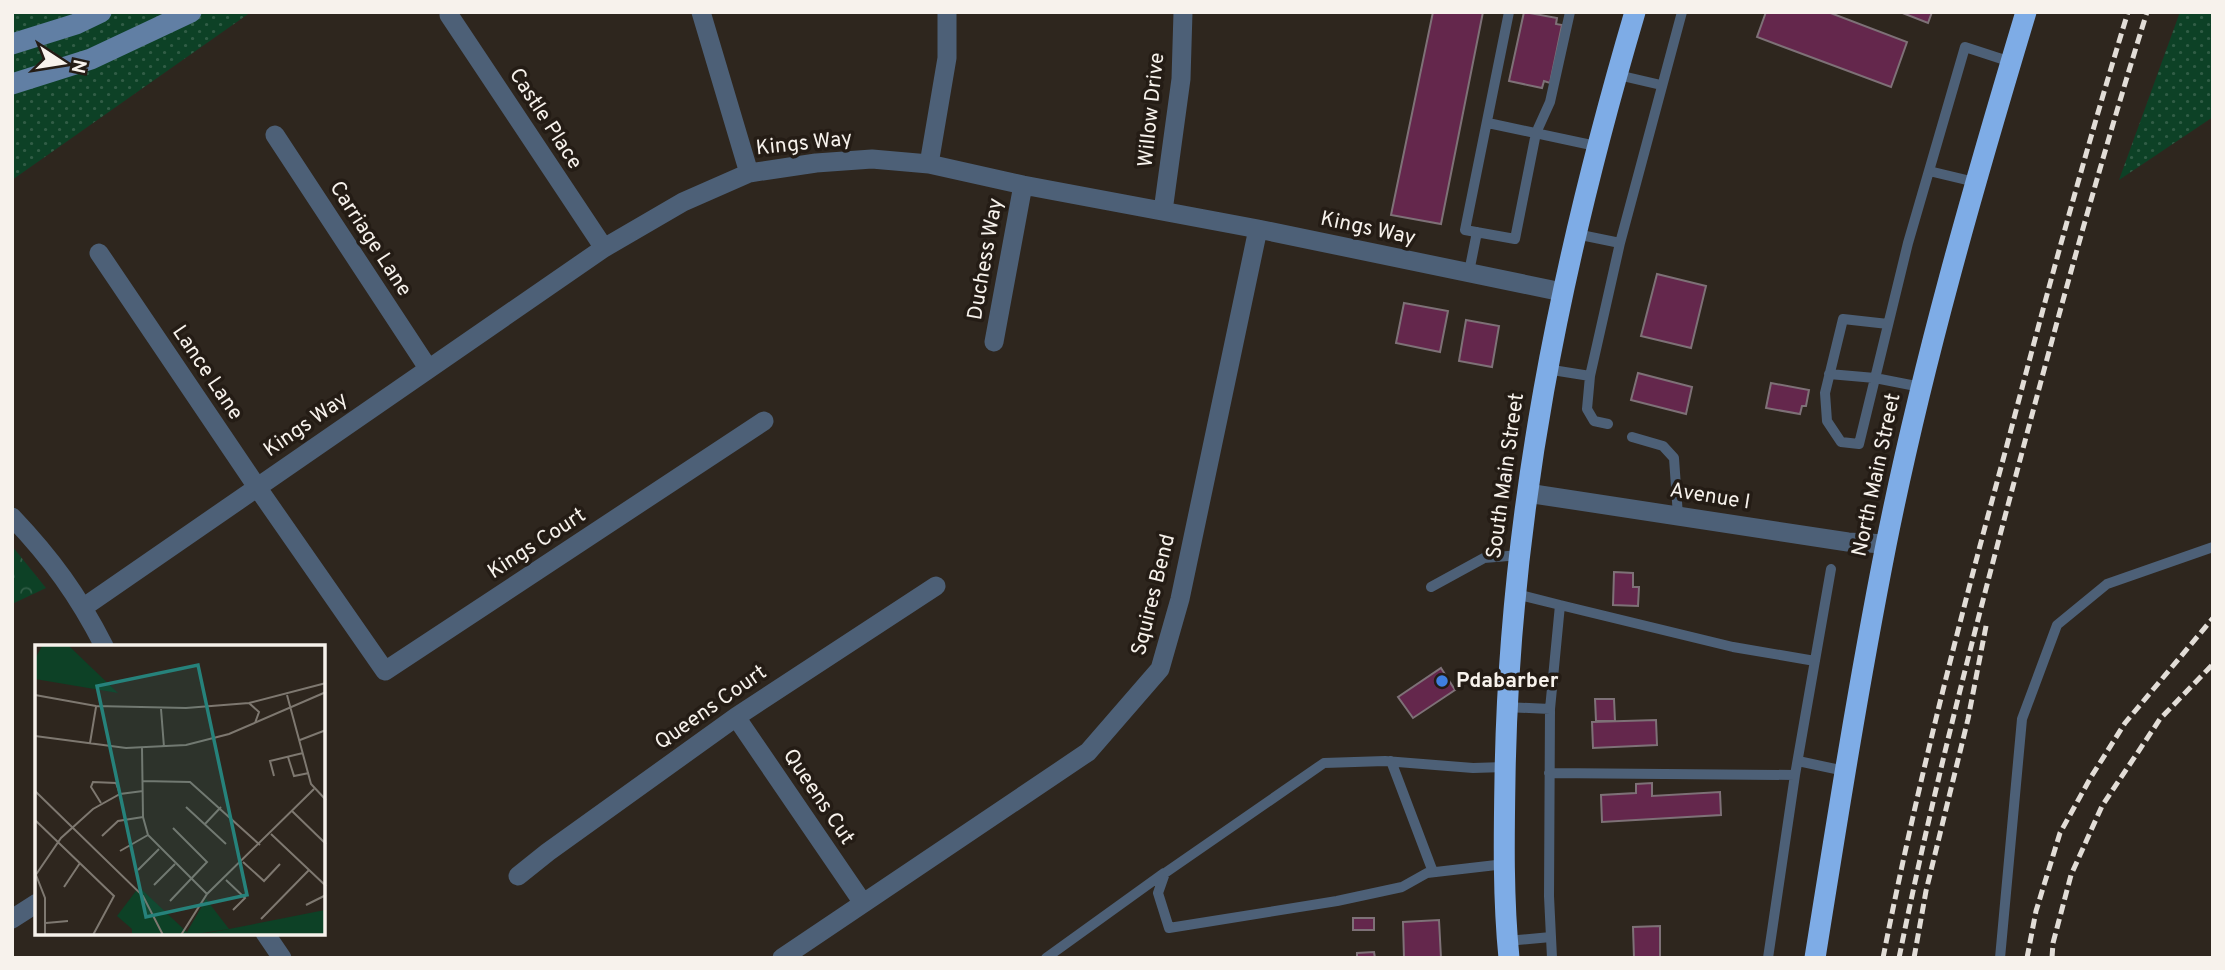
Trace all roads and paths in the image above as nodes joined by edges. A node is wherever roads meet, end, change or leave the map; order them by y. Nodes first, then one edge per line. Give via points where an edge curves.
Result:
1 (101, 12) edge
2 (191, 12) edge
3 (701, 12) edge
4 (947, 12) edge
5 (1183, 12) edge
6 (1508, 12) edge
7 (1570, 12) edge
8 (1635, 12) edge
9 (1682, 12) edge
10 (2026, 12) edge
11 (449, 15) dead end
12 (12, 44) edge
13 (2011, 62) junction
14 (1617, 75) junction
15 (12, 85) edge
16 (1661, 85) junction
17 (1488, 122) junction
18 (1536, 133) junction
19 (275, 135) dead end
20 (1596, 146) junction
21 (929, 164) junction
22 (1929, 171) junction
23 (749, 173) junction
24 (1975, 182) junction
25 (1023, 185) junction
26 (1163, 211) junction
27 (1258, 229) junction
28 (1477, 232) junction
29 (1576, 234) junction
30 (1620, 243) junction
31 (604, 248) junction
32 (99, 253) dead end
33 (1469, 272) junction
34 (1562, 292) junction
35 (1888, 324) junction
36 (994, 342) dead end
37 (428, 368) junction
38 (1546, 369) junction
39 (1829, 374) junction
40 (1590, 376) junction
41 (1875, 378) junction
42 (1922, 388) junction
43 (764, 421) dead end
44 (1608, 424) dead end
45 (1632, 437) dead end
46 (257, 487) junction
47 (1527, 493) junction
48 (1678, 516) junction
49 (12, 517) edge
50 (1886, 544) junction
51 (2213, 547) edge
52 (1520, 555) junction
53 (1831, 569) dead end
54 (936, 586) dead end
55 (1431, 587) dead end
56 (1515, 593) junction
57 (1560, 605) junction
58 (84, 607) junction
59 (350, 622) joint
60 (103, 645) edge
61 (1815, 660) junction
62 (1506, 707) junction
63 (1550, 709) junction
64 (736, 717) junction
65 (1391, 761) junction
66 (1798, 761) junction
67 (1505, 767) junction
68 (1845, 771) junction
69 (1549, 773) junction
70 (1795, 775) junction
71 (1505, 864) junction
72 (1433, 872) junction
73 (1164, 873) junction
74 (518, 876) dead end
75 (863, 903) junction
76 (35, 904) edge
77 (12, 919) edge
78 (266, 935) edge
79 (1551, 937) junction
80 (1508, 949) edge
81 (282, 958) edge
82 (782, 958) edge
83 (1046, 958) edge
84 (1552, 958) edge
85 (1768, 958) edge
86 (1815, 958) edge
87 (2000, 958) edge

1 - 12 main road
2 - 15 main road via 91,59
3 - 23 street
4 - 21 street via 947,58
5 - 26 street, Willow Drive via 1181,79
6 - 17 lane
7 - 18 lane via 1550,102
8 - 14 highway, South Main Street
9 - 16 lane
10 - 13 highway, North Main Street
11 - 31 street, Castle Place
13 - 22 lane via 1965,47
13 - 24 highway, North Main Street
14 - 16 lane
14 - 20 highway, South Main Street
16 - 30 lane
17 - 18 lane
17 - 28 lane via 1465,230
18 - 20 lane
18 - 28 lane via 1515,239
19 - 37 street, Carriage Lane
20 - 29 highway, South Main Street
21 - 23 street, Kings Way via 872,159
21 - 25 street, Kings Way
22 - 24 lane
22 - 35 lane
23 - 31 street, Kings Way via 682,202
24 - 42 highway, North Main Street
25 - 26 street, Kings Way
25 - 36 street, Duchess Way
26 - 27 street, Kings Way
27 - 33 street, Kings Way
27 - 75 street, Squires Bend via 1180,599 1160,669 1088,752
28 - 33 lane
29 - 30 lane
29 - 34 highway, South Main Street
30 - 40 lane
31 - 37 street, Kings Way
32 - 46 street, Lance Lane
33 - 34 street, Kings Way
34 - 38 highway, South Main Street
35 - 39 lane via 1843,319
35 - 41 lane
37 - 46 street, Kings Way
38 - 40 lane
38 - 47 highway, South Main Street
39 - 41 lane
39 - 41 lane via 1827,421 1841,442 1859,444
40 - 44 lane via 1587,409 1594,421
41 - 42 lane
42 - 50 highway, North Main Street
43 - 59 street, Kings Court via 386,671
45 - 48 lane via 1663,446 1674,458
46 - 58 street, Kings Way
46 - 59 street, Lance Lane
47 - 48 street, Avenue I
47 - 52 highway, South Main Street
48 - 50 street, Avenue I
49 - 58 street via 41,547
50 - 68 highway, North Main Street
51 - 87 lane via 2107,583 2057,625 2022,719
52 - 55 lane via 1485,558
52 - 56 highway, South Main Street
53 - 61 lane
54 - 64 street, Queens Court
56 - 57 lane
56 - 62 highway, South Main Street
57 - 61 lane via 1733,647
57 - 63 lane
58 - 60 street
61 - 66 lane
62 - 63 lane
62 - 67 highway, South Main Street
63 - 69 lane
64 - 74 street, Queens Court
64 - 75 street, Queens Cut
65 - 67 lane
65 - 72 lane
65 - 73 lane via 1324,763
66 - 68 lane
66 - 70 lane
67 - 71 highway, South Main Street
68 - 86 highway, North Main Street
69 - 70 lane
69 - 79 lane
70 - 85 lane
71 - 72 lane
71 - 80 highway, South Main Street
72 - 73 lane via 1402,887 1337,901 1169,928 1158,893
73 - 83 lane
75 - 82 street, Squires Bend
76 - 77 street
78 - 81 street
79 - 80 lane
79 - 84 lane

